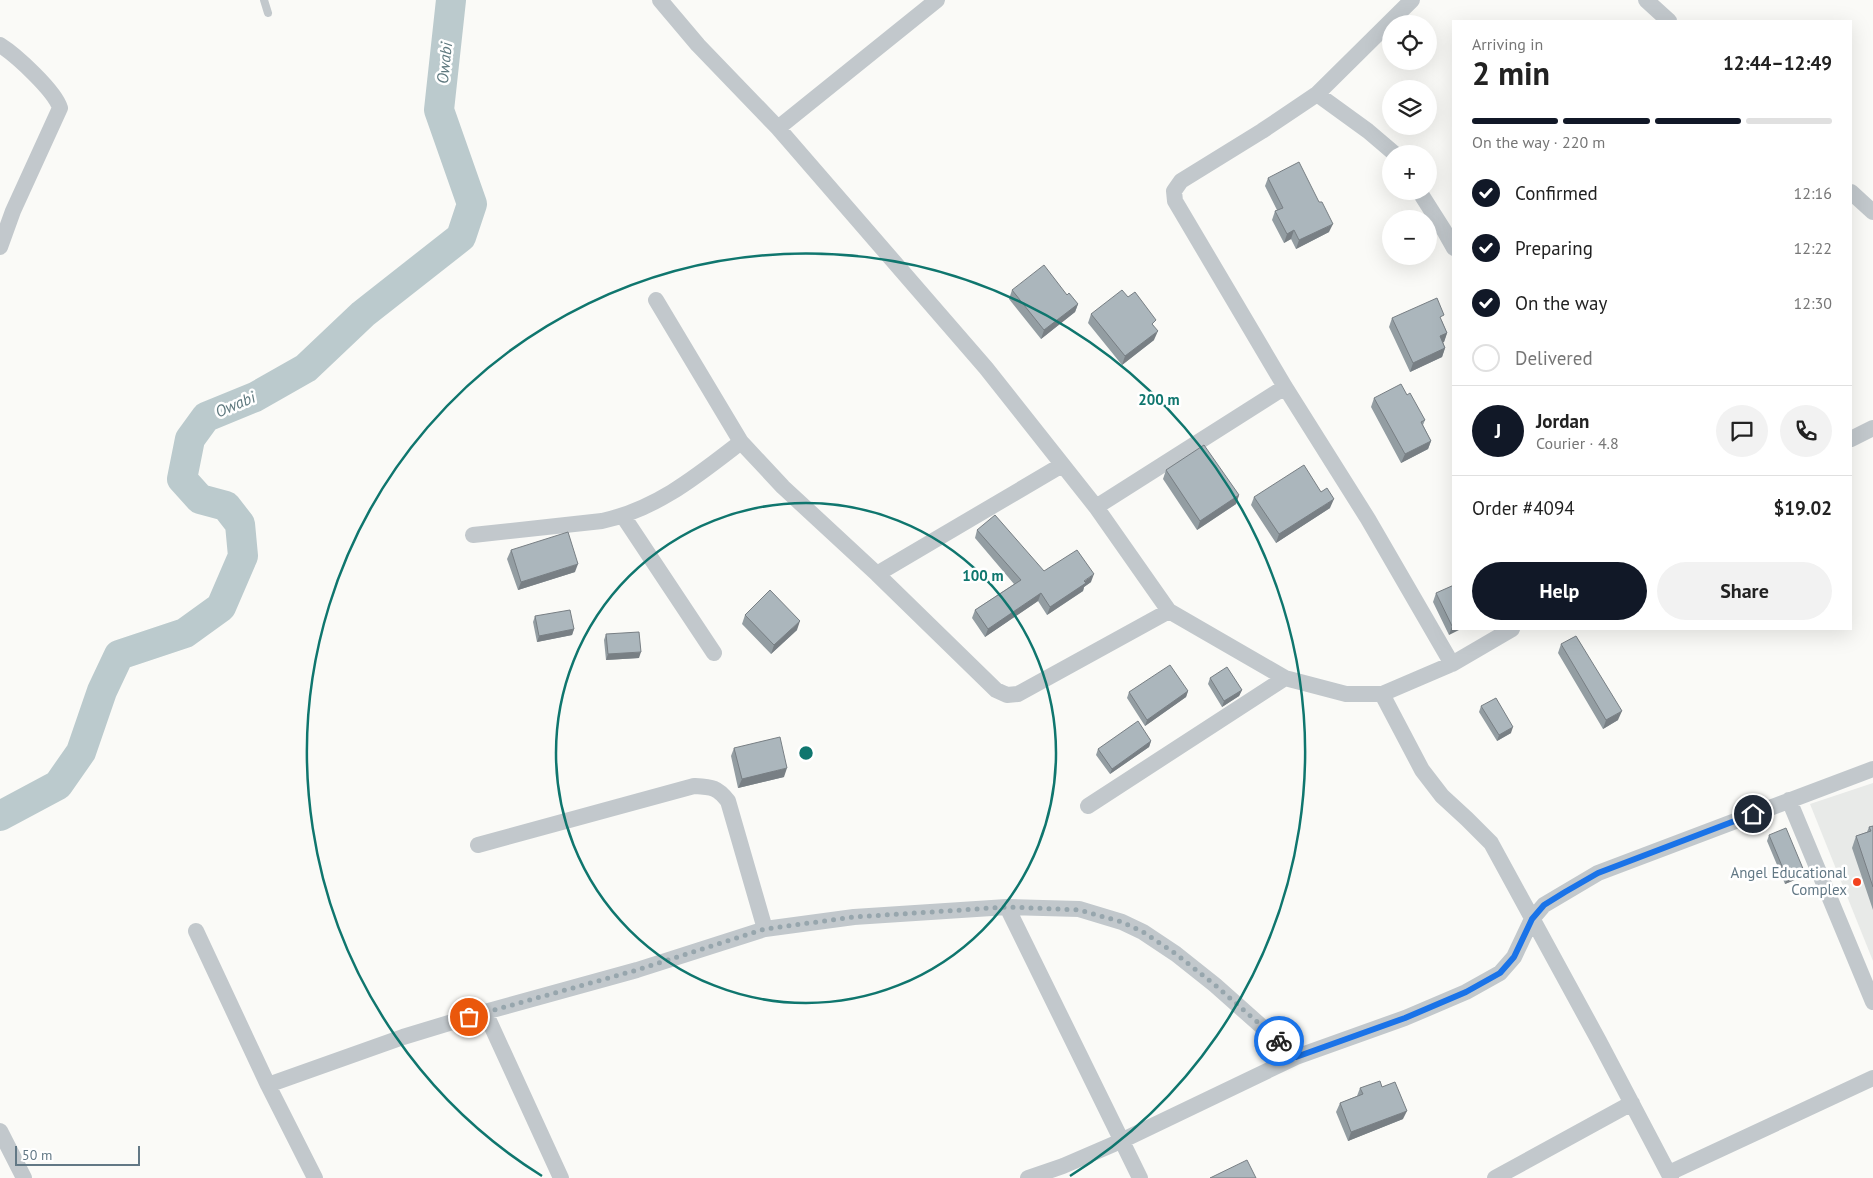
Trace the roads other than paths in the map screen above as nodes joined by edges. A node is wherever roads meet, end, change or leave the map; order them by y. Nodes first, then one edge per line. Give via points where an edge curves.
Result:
1 (264, 0) edge
2 (660, 0) edge
3 (937, 0) edge
4 (1412, 0) edge
5 (1646, 0) edge
6 (268, 13) dead end
7 (1668, 20) edge
8 (0, 45) edge
9 (1317, 94) junction
10 (778, 128) junction
11 (1384, 145) edge
12 (1852, 193) edge
13 (1425, 200) edge
14 (1873, 212) edge
15 (1452, 244) edge
16 (0, 247) edge
17 (656, 300) dead end
18 (1285, 387) junction
19 (1873, 428) edge
20 (1852, 438) edge
21 (741, 442) junction
22 (1062, 465) junction
23 (1096, 507) junction
24 (623, 516) junction
25 (473, 535) dead end
26 (877, 574) junction
27 (1169, 611) junction
28 (1510, 630) edge
29 (714, 653) dead end
30 (1452, 664) junction
31 (1286, 678) junction
32 (1382, 694) junction
33 (1873, 769) edge
34 (1789, 800) junction
35 (1088, 806) dead end
36 (478, 845) dead end
37 (1007, 907) junction
38 (1532, 919) junction
39 (765, 929) junction
40 (196, 931) dead end
41 (1873, 1002) edge
42 (486, 1012) junction
43 (1296, 1057) junction
44 (1873, 1078) edge
45 (268, 1084) junction
46 (1632, 1103) junction
47 (0, 1131) edge
48 (1121, 1141) junction
49 (1670, 1176) edge
50 (24, 1178) edge
51 (315, 1178) edge
52 (561, 1178) edge
53 (1028, 1178) edge
54 (1140, 1178) edge
55 (1495, 1178) edge

1 - 6 lane
2 - 10 street via 698,45
3 - 10 street
4 - 9 street
5 - 7 street
8 - 16 street via 24,65 55,98 60,108
9 - 11 street
9 - 18 street via 1182,181 1174,191 1174,201
10 - 22 street via 986,368
12 - 14 street
13 - 15 street
17 - 21 street
18 - 23 street
18 - 30 street via 1368,519
19 - 20 street
21 - 24 street via 683,487
21 - 26 street via 783,487
22 - 23 street
22 - 26 street
23 - 27 street
24 - 25 street
24 - 29 street
26 - 27 street via 996,690 1007,695 1018,694
27 - 31 street
28 - 30 street
30 - 32 street
31 - 32 street via 1346,694
31 - 35 street
32 - 38 street via 1422,770 1442,796 1490,843
33 - 34 street
34 - 38 street via 1598,873 1544,905
34 - 41 street
36 - 39 street via 694,786 714,788 728,801
37 - 39 street via 854,917
37 - 43 street via 1079,910 1122,922 1143,932 1215,985
37 - 48 street
38 - 43 street via 1514,957 1500,973 1466,992 1405,1018
38 - 46 street
39 - 42 street via 637,970
40 - 45 street
42 - 45 street
42 - 52 street
43 - 48 street
44 - 49 street
45 - 51 street
46 - 49 street
46 - 55 street
47 - 50 street
48 - 53 street
48 - 54 street

